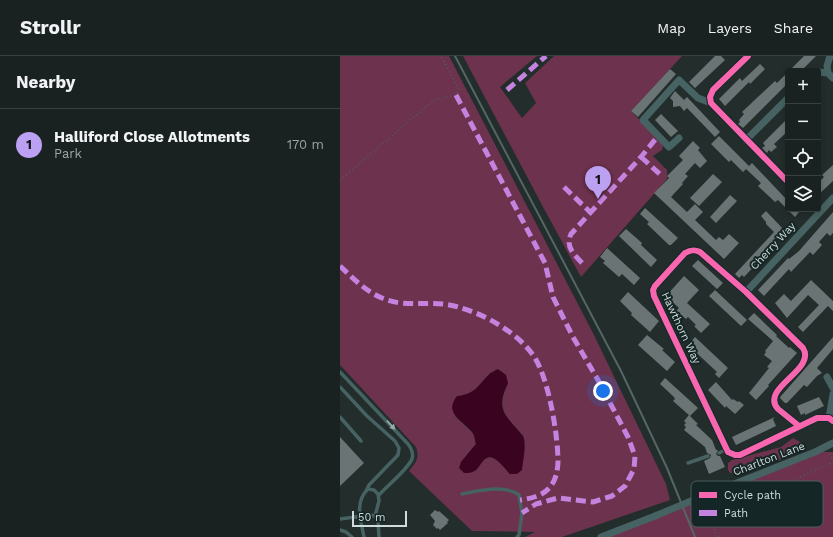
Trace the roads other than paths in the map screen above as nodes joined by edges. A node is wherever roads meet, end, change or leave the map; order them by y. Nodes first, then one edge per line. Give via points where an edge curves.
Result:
1 (748, 56) edge
2 (830, 56) edge
3 (830, 75) edge
4 (785, 101) edge
5 (711, 102) junction
6 (679, 138) dead end
7 (746, 140) junction
8 (785, 179) edge
9 (833, 198) edge
10 (821, 208) edge
11 (816, 212) edge
12 (746, 292) junction
13 (340, 372) edge
14 (827, 377) dead end
15 (340, 386) edge
16 (833, 388) edge
17 (833, 394) edge
18 (340, 417) edge
19 (831, 419) edge
20 (799, 426) junction
21 (361, 441) dead end
22 (830, 445) edge
23 (726, 450) junction
24 (719, 452) dead end
25 (708, 456) dead end
26 (688, 464) dead end
27 (742, 481) edge
28 (366, 490) junction
29 (462, 494) dead end
30 (379, 495) junction
31 (691, 501) edge
32 (375, 516) junction
33 (359, 517) junction
34 (340, 519) edge
35 (340, 530) edge
36 (352, 537) edge
37 (364, 537) edge
38 (379, 537) edge
39 (517, 537) edge
40 (601, 537) edge

1 - 5 street via 714,90 710,97
2 - 3 street via 827,66
4 - 7 street
5 - 6 street via 698,98 679,80 643,120 666,150
5 - 7 street
7 - 8 street
9 - 10 street, Cherry Way
11 - 12 street, Cherry Way
12 - 20 street, Hawthorn Way via 806,352 806,358 777,392 774,400 775,406
12 - 23 street, Hawthorn Way via 700,252 693,250 685,253 653,290
13 -> 30 lane via 412,450 408,466
14 - 16 street
15 - 28 lane via 399,448 398,455
17 - 19 street
18 - 21 lane
19 - 20 street via 817,418
20 - 23 street via 740,455
22 - 27 street, Charlton Lane, bridge
23 - 24 lane
25 - 26 lane
28 - 30 lane via 374,490
28 - 33 lane via 362,494
29 - 39 lane via 502,489 519,495 522,512
30 - 32 lane
31 - 40 street, Charlton Lane, bridge
32 - 33 lane via 370,514
32 - 38 lane via 378,521
33 - 34 lane
33 - 37 lane
35 - 36 lane

